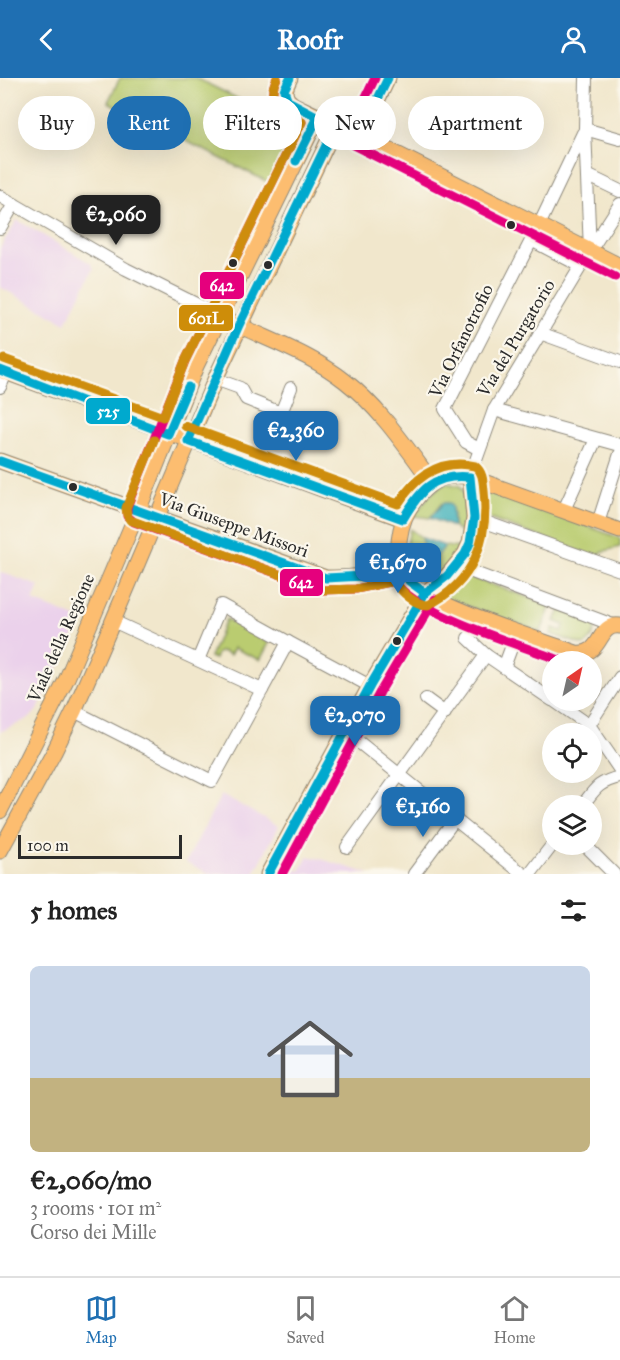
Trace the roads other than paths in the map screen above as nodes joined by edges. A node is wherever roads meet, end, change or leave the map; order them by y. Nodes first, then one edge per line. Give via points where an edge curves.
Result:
1 (290, 78) edge
2 (388, 78) edge
3 (586, 78) edge
4 (379, 96) edge
5 (314, 115) edge
6 (314, 125) edge
7 (585, 129) junction
8 (620, 139) edge
9 (324, 150) edge
10 (389, 150) edge
11 (587, 175) junction
12 (620, 191) edge
13 (0, 196) edge
14 (277, 199) junction
15 (14, 204) junction
16 (620, 204) edge
17 (296, 208) junction
18 (542, 219) dead end
19 (0, 228) edge
20 (590, 251) junction
21 (250, 254) junction
22 (269, 262) junction
23 (581, 266) junction
24 (620, 266) edge
25 (220, 316) junction
26 (239, 325) junction
27 (540, 333) junction
28 (620, 362) edge
29 (196, 366) junction
30 (2, 377) edge
31 (216, 377) junction
32 (291, 388) dead end
33 (494, 410) junction
34 (168, 434) junction
35 (596, 439) junction
36 (188, 441) junction
37 (620, 446) edge
38 (479, 449) junction
39 (620, 454) edge
40 (0, 461) edge
41 (472, 471) junction
42 (428, 477) junction
43 (566, 505) junction
44 (138, 511) junction
45 (156, 517) junction
46 (398, 517) junction
47 (474, 518) junction
48 (599, 518) junction
49 (620, 531) edge
50 (456, 566) junction
51 (395, 568) junction
52 (620, 570) edge
53 (422, 599) junction
54 (114, 621) junction
55 (616, 626) edge
56 (515, 636) junction
57 (468, 638) dead end
58 (291, 644) junction
59 (486, 655) junction
60 (195, 659) junction
61 (504, 667) junction
62 (620, 677) edge
63 (370, 686) junction
64 (261, 690) junction
65 (542, 693) edge
66 (426, 699) dead end
67 (74, 711) junction
68 (570, 711) edge
69 (445, 713) junction
70 (588, 723) edge
71 (590, 723) edge
72 (345, 731) junction
73 (602, 743) edge
74 (620, 770) edge
75 (401, 776) junction
76 (620, 777) edge
77 (590, 795) edge
78 (0, 811) edge
79 (455, 819) junction
80 (347, 847) dead end
81 (0, 851) edge
82 (545, 855) edge
83 (597, 855) edge
84 (617, 873) edge
85 (268, 874) edge
86 (414, 874) edge
87 (523, 874) edge
88 (530, 874) edge

1 - 5 main road via 284,90 288,101
2 - 4 main road
3 - 7 street
6 - 14 main road, Viale della Regione
7 - 8 street
7 - 11 street
7 - 18 street
9 - 17 main road
10 - 20 main road
11 - 12 street
11 - 20 street
13 - 15 street
14 - 17 main road
14 - 21 main road, Viale della Regione
15 - 19 street
15 - 25 street via 126,269
16 - 20 street, Via del Purgatorio
17 - 22 main road
20 - 23 street, Via del Purgatorio
20 - 24 main road
21 - 22 main road
21 - 25 main road, Viale della Regione
22 - 26 main road
23 - 27 street, Via del Purgatorio
23 - 38 street, Via Orfanotrofio via 533,238 445,409 466,442
25 - 26 main road
25 - 29 main road, Viale della Regione
26 - 31 main road
26 - 42 main road via 344,380 369,403
27 - 28 street
27 - 33 street, Via del Purgatorio
29 - 31 street
29 - 34 main road, Viale della Regione
30 - 34 main road
31 - 32 street via 240,388 246,399 281,413
31 - 36 main road
33 - 35 street
33 - 38 street, Via del Purgatorio
34 - 36 main road
34 - 44 main road, Viale della Regione
35 - 37 street
35 - 43 street
36 - 45 main road
36 - 46 main road
38 - 41 street, Via del Purgatorio
39 - 48 street
40 - 44 main road, Via Giuseppe Missori
41 - 42 main road
41 - 43 main road
41 - 47 main road
42 - 46 main road
43 - 48 main road
44 - 45 main road, Via Giuseppe Missori
44 - 78 main road, Viale della Regione via 67,678
45 - 51 main road, Via Giuseppe Missori via 326,578 348,579
45 - 54 main road
46 - 51 main road
47 - 50 main road via 470,543
47 - 52 street
48 - 49 main road
50 - 53 main road
50 - 55 street
51 - 53 main road
53 - 56 main road via 443,603
53 - 63 main road
54 - 60 street
54 - 67 main road
55 - 56 main road via 606,629 594,649 582,653
56 - 61 street
57 - 59 street
58 - 60 street via 221,605
58 - 63 street
58 - 64 street
59 - 61 street
59 - 69 street
60 - 64 street
61 - 65 street
62 - 71 street
63 - 72 main road
64 - 67 street via 212,781
66 - 69 street
67 - 81 main road
68 - 70 street
69 - 75 street
72 - 75 street
72 - 85 main road
73 - 74 street
75 - 79 street
75 - 80 street
76 - 77 street via 598,784
79 - 86 street
79 - 87 street
82 - 88 street
83 - 84 street

